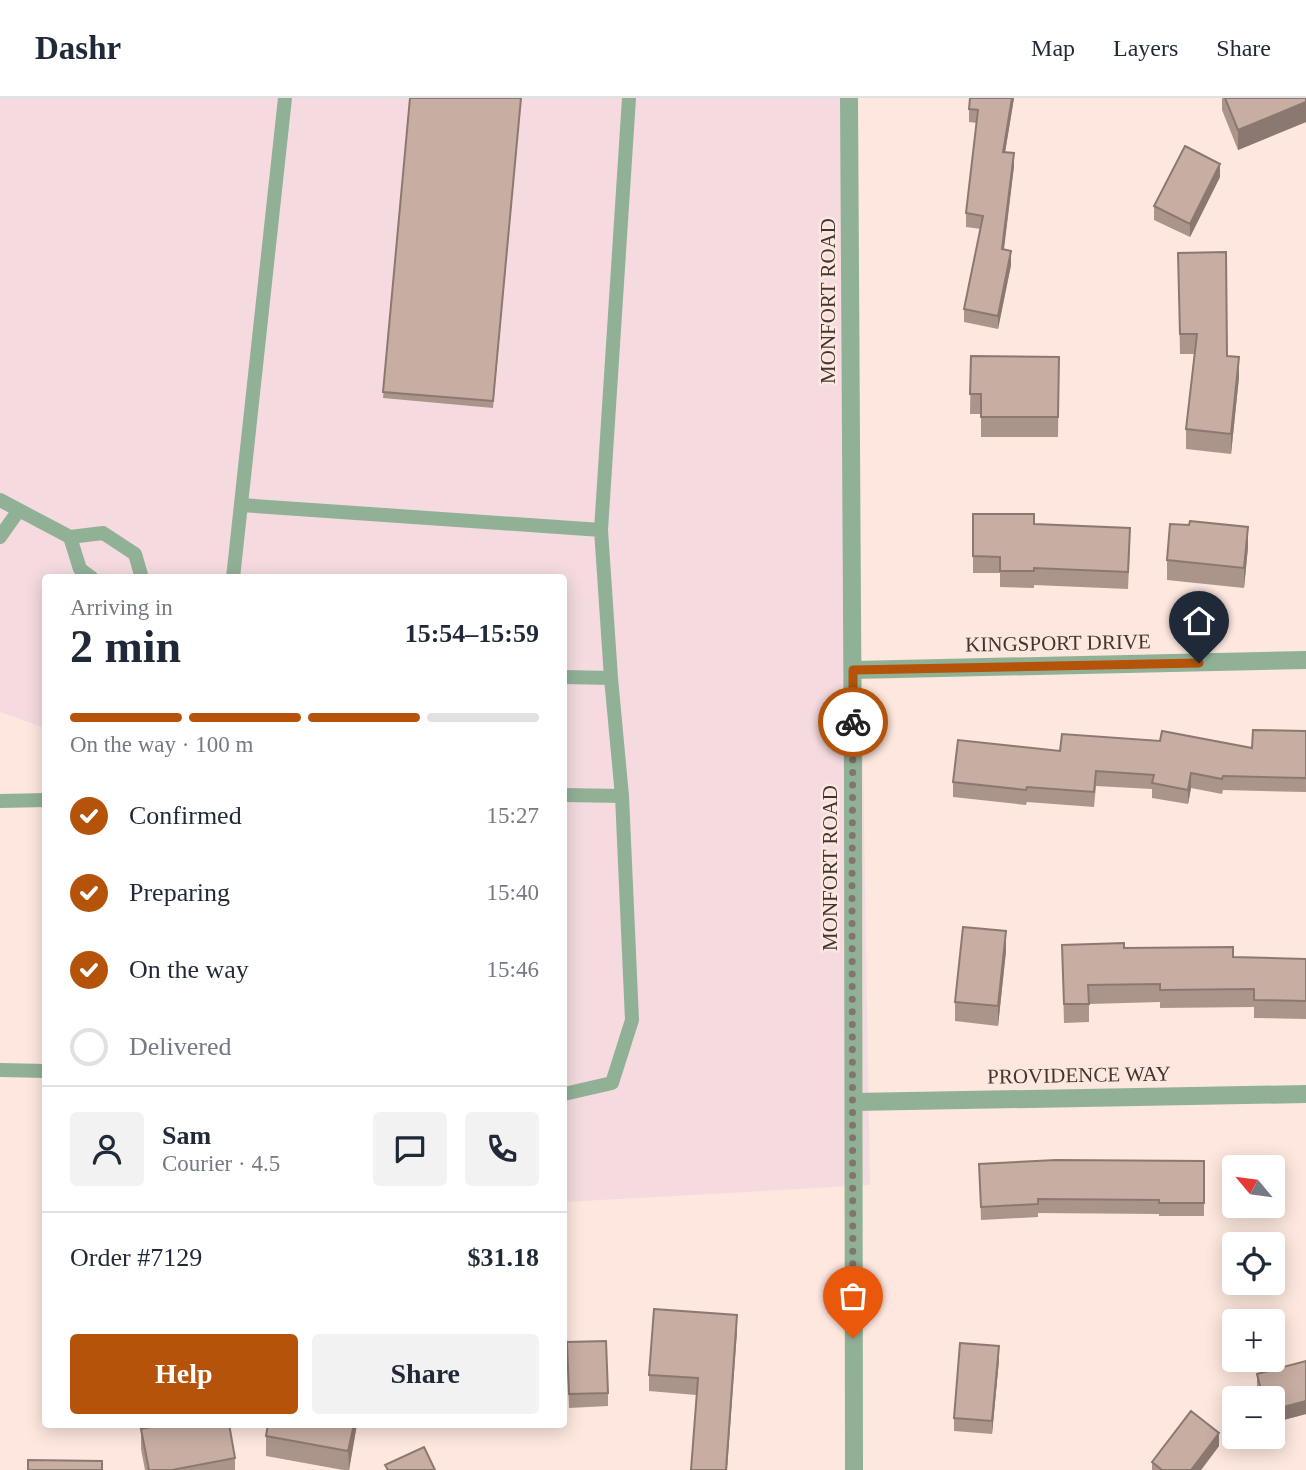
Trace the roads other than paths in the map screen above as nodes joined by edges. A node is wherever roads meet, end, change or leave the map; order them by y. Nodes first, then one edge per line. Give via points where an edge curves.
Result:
1 (285, 98) edge
2 (629, 98) edge
3 (849, 98) edge
4 (0, 500) edge
5 (241, 505) junction
6 (19, 510) junction
7 (601, 530) junction
8 (0, 537) edge
9 (69, 537) junction
10 (86, 574) edge
11 (141, 574) edge
12 (233, 574) edge
13 (1306, 660) edge
14 (853, 670) junction
15 (567, 677) edge
16 (611, 678) junction
17 (567, 795) edge
18 (622, 796) junction
19 (42, 800) edge
20 (0, 801) edge
21 (0, 1070) edge
22 (42, 1071) edge
23 (567, 1093) edge
24 (1306, 1094) edge
25 (854, 1102) junction
26 (853, 1470) edge

1 - 5 lane
2 - 7 lane
3 - 14 street, MONFORT ROAD
4 - 6 lane
5 - 7 lane
5 - 12 lane
6 - 8 lane
6 - 9 lane
7 - 16 lane
9 - 10 lane via 79,569
9 - 11 lane via 103,533 135,554
13 - 14 street, KINGSPORT DRIVE
14 - 25 street, MONFORT ROAD
15 - 16 lane
16 - 18 lane
17 - 18 lane
18 - 23 lane via 632,1020 612,1083
19 - 20 lane
21 - 22 lane
24 - 25 street, PROVIDENCE WAY
25 - 26 street, MONFORT ROAD

